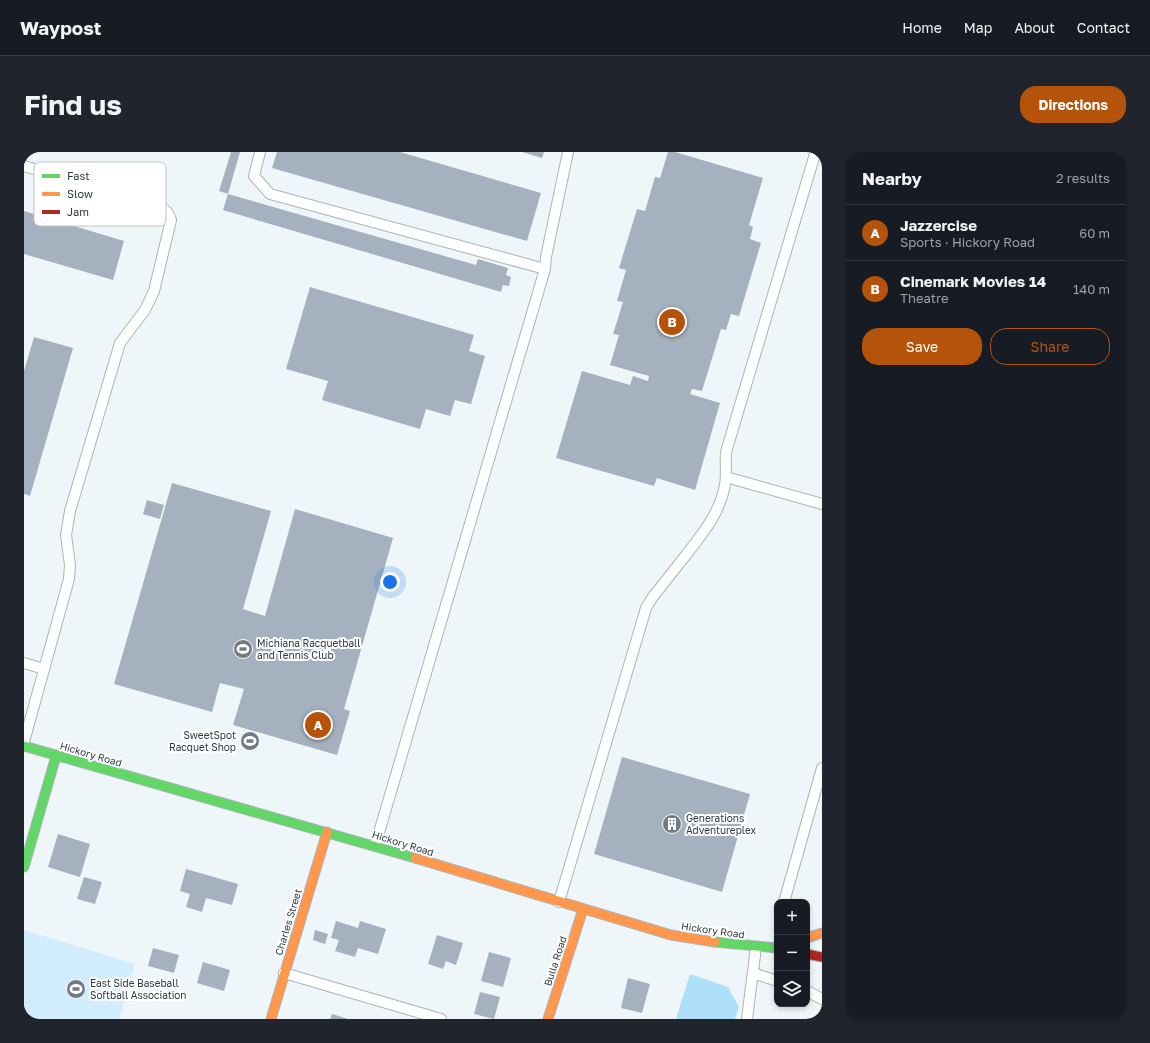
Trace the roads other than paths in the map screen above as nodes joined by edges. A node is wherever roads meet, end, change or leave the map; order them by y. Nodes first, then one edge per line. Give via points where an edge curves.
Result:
1 (260, 152) edge
2 (568, 152) edge
3 (815, 154) dead end
4 (24, 166) edge
5 (34, 169) edge
6 (166, 210) edge
7 (545, 269) junction
8 (726, 477) junction
9 (822, 504) edge
10 (24, 663) edge
11 (44, 669) junction
12 (24, 742) edge
13 (24, 746) edge
14 (56, 756) junction
15 (822, 768) edge
16 (327, 832) junction
17 (375, 846) junction
18 (24, 868) edge
19 (785, 899) edge
20 (559, 902) junction
21 (584, 909) junction
22 (822, 933) edge
23 (810, 937) edge
24 (756, 947) junction
25 (774, 948) edge
26 (810, 955) edge
27 (822, 957) edge
28 (284, 973) junction
29 (753, 973) junction
30 (774, 980) edge
31 (810, 993) edge
32 (822, 999) edge
33 (271, 1019) edge
34 (441, 1019) edge
35 (548, 1019) edge
36 (747, 1019) edge

1 - 7 lane via 254,176 270,194
2 - 7 lane
3 - 8 lane via 726,452
4 - 5 lane
6 - 11 lane via 171,220 154,291 145,310 120,343 70,512 66,535 69,579
7 - 17 lane
8 - 9 lane
8 - 20 lane via 722,497 713,519 646,608
10 - 11 lane
11 - 12 lane
13 - 14 street, Hickory Road
14 - 16 street, Hickory Road
14 - 18 street
15 - 19 lane
16 - 17 street, Hickory Road
16 - 28 street, Charles Street
17 - 20 street, Hickory Road
20 - 21 street, Hickory Road
21 - 24 street, Hickory Road via 671,935
21 - 35 street, Bulla Road
22 - 23 street
24 - 25 street, Hickory Road
24 - 29 lane
26 - 27 street
28 - 33 street, Charles Street
28 - 34 lane
29 - 30 lane
29 - 36 lane
31 - 32 lane

